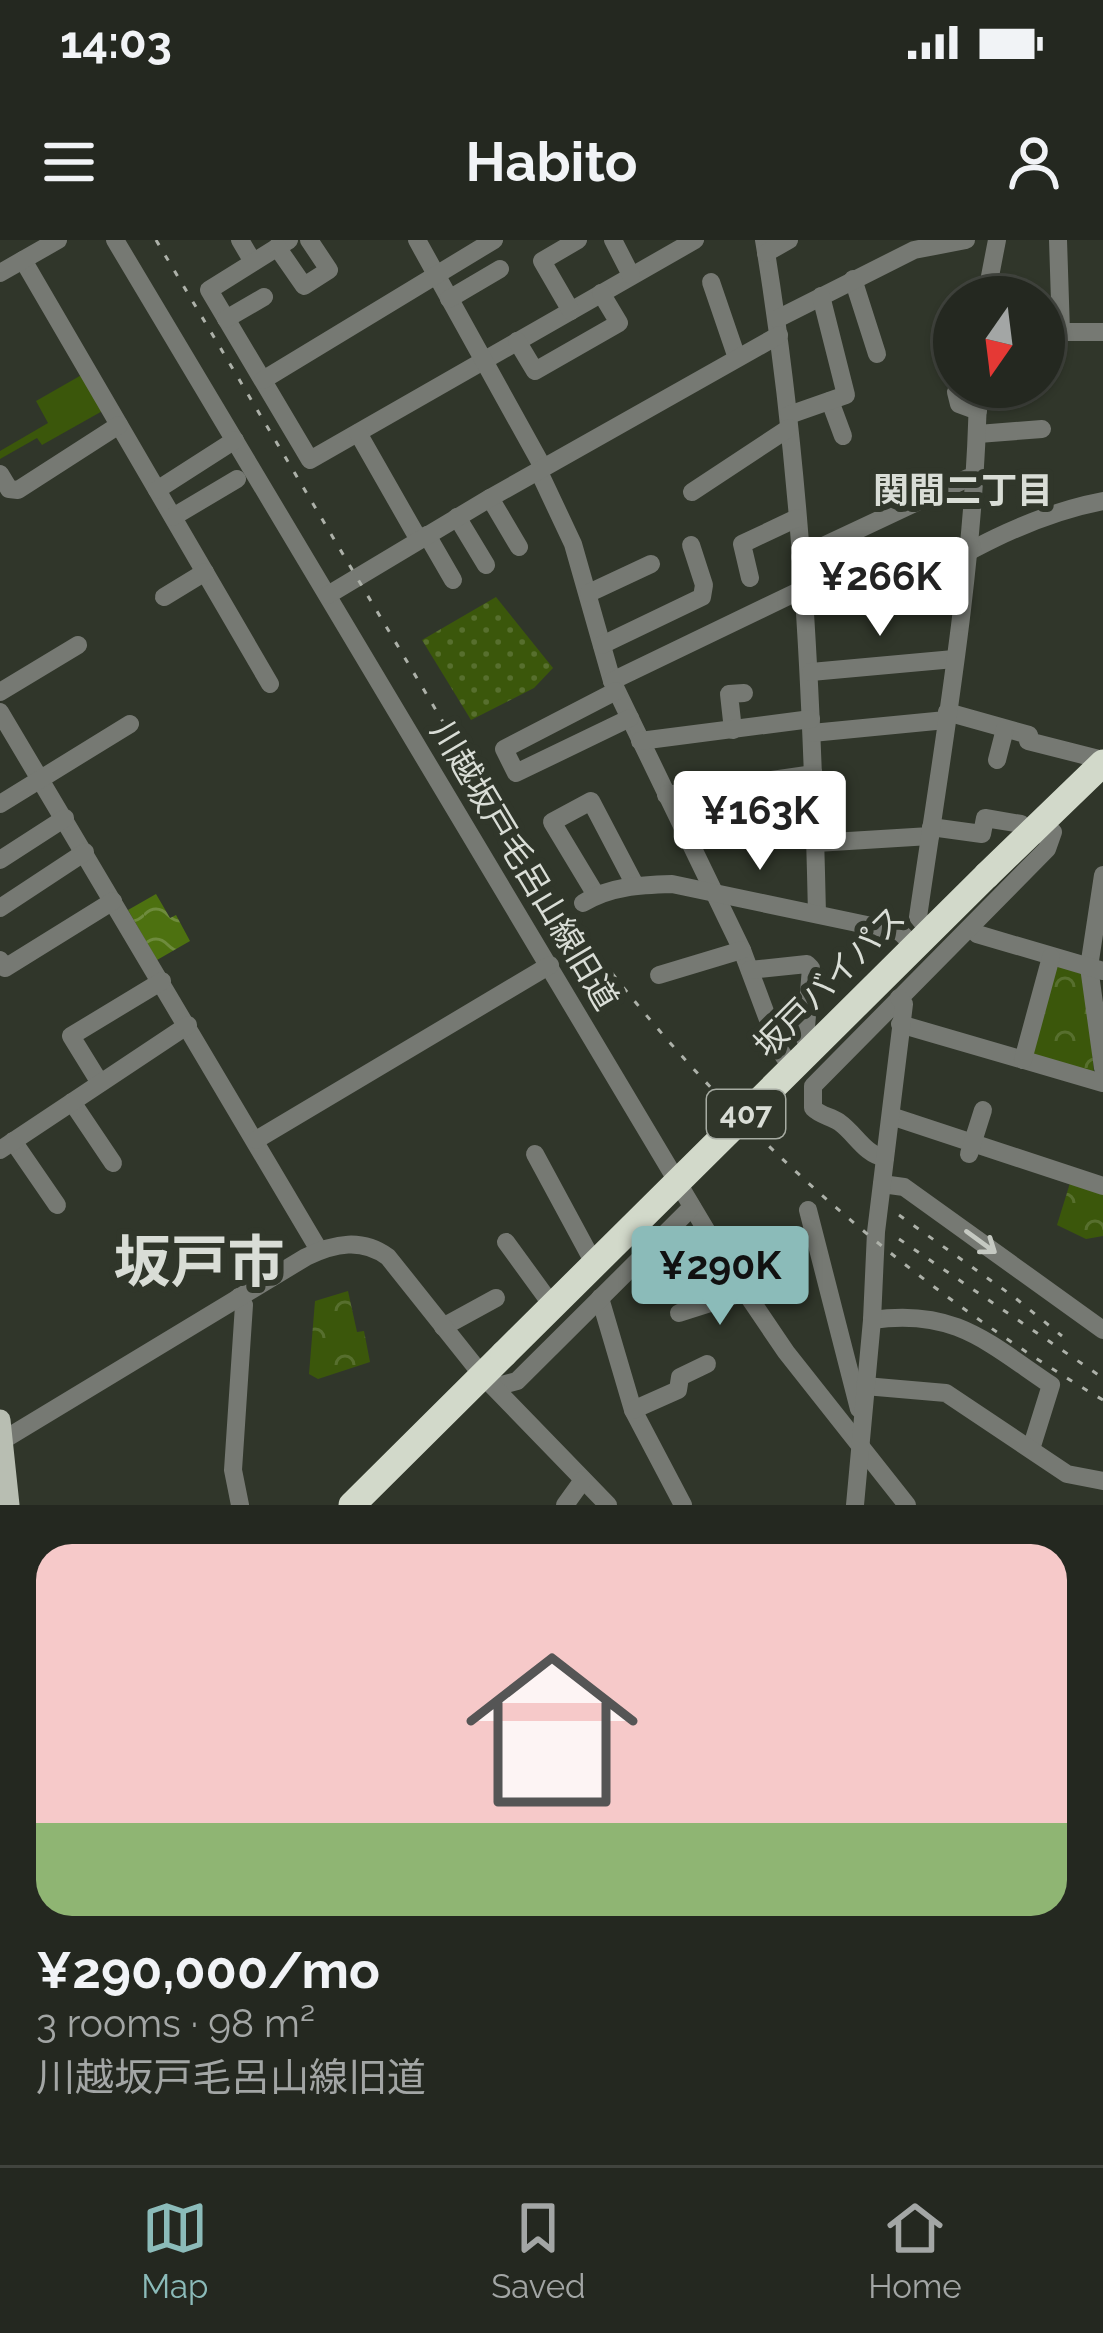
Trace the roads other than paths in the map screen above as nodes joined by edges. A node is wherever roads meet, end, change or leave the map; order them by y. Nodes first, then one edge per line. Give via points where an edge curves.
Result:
1 (58, 240) edge
2 (115, 240) edge
3 (240, 240) edge
4 (309, 240) edge
5 (416, 240) edge
6 (494, 240) edge
7 (578, 240) edge
8 (613, 240) edge
9 (695, 240) edge
10 (789, 240) edge
11 (966, 240) edge
12 (997, 240) edge
13 (1058, 240) edge
14 (939, 241) edge
15 (283, 244) edge
16 (765, 246) edge
17 (895, 249) edge
18 (23, 260) junction
19 (253, 262) junction
20 (500, 269) dead end
21 (0, 273) edge
22 (437, 275) junction
23 (631, 275) junction
24 (990, 276) edge
25 (853, 279) junction
26 (710, 282) dead end
27 (601, 293) junction
28 (821, 296) junction
29 (264, 297) dead end
30 (449, 299) junction
31 (571, 311) junction
32 (226, 319) junction
33 (778, 327) junction
34 (1103, 332) edge
35 (517, 341) junction
36 (877, 354) dead end
37 (737, 358) junction
38 (483, 360) junction
39 (262, 380) junction
40 (830, 401) junction
41 (970, 408) edge
42 (978, 411) joint
43 (789, 422) junction
44 (119, 425) junction
45 (1042, 429) dead end
46 (358, 433) junction
47 (978, 434) junction
48 (843, 436) dead end
49 (235, 440) junction
50 (541, 469) junction
51 (0, 474) edge
52 (237, 479) dead end
53 (974, 479) junction
54 (157, 490) junction
55 (692, 492) dead end
56 (490, 498) junction
57 (1103, 501) edge
58 (173, 517) junction
59 (457, 517) junction
60 (797, 518) junction
61 (423, 537) junction
62 (691, 545) dead end
63 (519, 548) dead end
64 (965, 553) junction
65 (800, 557) junction
66 (651, 564) dead end
67 (486, 565) dead end
68 (205, 572) junction
69 (750, 578) dead end
70 (453, 580) dead end
71 (803, 589) junction
72 (589, 593) junction
73 (328, 595) junction
74 (164, 597) dead end
75 (870, 608) dead end
76 (78, 645) dead end
77 (602, 645) junction
78 (954, 659) junction
79 (811, 672) junction
80 (270, 684) dead end
81 (614, 686) junction
82 (0, 692) edge
83 (744, 693) dead end
84 (0, 712) edge
85 (947, 716) junction
86 (630, 718) junction
87 (130, 724) dead end
88 (812, 726) junction
89 (1005, 729) junction
90 (733, 730) junction
91 (640, 741) junction
92 (8, 745) edge
93 (997, 760) dead end
94 (1103, 761) edge
95 (814, 774) junction
96 (39, 777) junction
97 (1103, 782) edge
98 (666, 795) junction
99 (0, 804) edge
100 (65, 818) junction
101 (1038, 826) junction
102 (931, 831) junction
103 (816, 843) junction
104 (85, 852) junction
105 (0, 860) edge
106 (1103, 875) edge
107 (635, 885) junction
108 (710, 889) junction
109 (113, 901) junction
110 (0, 908) edge
111 (817, 914) junction
112 (922, 922) junction
113 (972, 929) junction
114 (906, 938) junction
115 (742, 950) junction
116 (1051, 957) junction
117 (884, 959) junction
118 (0, 961) edge
119 (550, 965) junction
120 (1095, 969) edge
121 (751, 970) junction
122 (659, 974) dead end
123 (162, 981) junction
124 (904, 993) junction
125 (901, 1024) junction
126 (188, 1025) junction
127 (805, 1039) junction
128 (785, 1058) junction
129 (1023, 1060) junction
130 (1103, 1068) edge
131 (100, 1083) junction
132 (1103, 1083) edge
133 (813, 1086) junction
134 (72, 1102) junction
135 (983, 1111) dead end
136 (891, 1116) junction
137 (256, 1140) junction
138 (7, 1146) edge
139 (536, 1154) dead end
140 (969, 1154) dead end
141 (885, 1158) junction
142 (113, 1163) dead end
143 (671, 1173) junction
144 (882, 1184) junction
145 (1103, 1186) edge
146 (57, 1205) dead end
147 (692, 1207) junction
148 (808, 1210) dead end
149 (506, 1242) dead end
150 (319, 1250) junction
151 (589, 1254) junction
152 (745, 1292) junction
153 (239, 1297) junction
154 (546, 1297) junction
155 (496, 1298) dead end
156 (600, 1298) junction
157 (679, 1313) dead end
158 (872, 1320) junction
159 (443, 1327) junction
160 (1103, 1330) edge
161 (526, 1360) junction
162 (707, 1364) dead end
163 (488, 1381) junction
164 (865, 1386) junction
165 (633, 1410) junction
166 (861, 1413) junction
167 (1, 1434) edge
168 (860, 1443) junction
169 (1031, 1449) junction
170 (583, 1480) junction
171 (1103, 1483) edge
172 (9, 1505) edge
173 (240, 1505) edge
174 (352, 1505) edge
175 (375, 1505) edge
176 (565, 1505) edge
177 (608, 1505) edge
178 (683, 1505) edge
179 (855, 1505) edge
180 (907, 1505) edge
181 (1097, 1505) edge

1 - 18 street
2 - 49 street, 川越坂戸毛呂山線旧道
3 - 19 street
4 - 15 street via 328,270 304,286
5 - 22 street
6 - 22 street
7 - 31 street via 542,261
8 - 23 street
9 - 23 street
10 - 16 street
11 - 14 street
12 - 24 street
13 - 34 street via 1061,332
14 - 17 street
15 - 19 street
16 - 33 street
17 - 25 street
18 - 21 street
18 - 44 street
19 - 32 street via 209,290
20 - 30 street
22 - 30 street
22 - 39 street
23 - 27 street
25 - 28 street
25 - 36 street
26 - 37 street
27 - 31 street
27 - 35 street via 619,323 535,371
28 - 33 street
28 - 40 street via 846,394
29 - 32 street
30 - 38 street
31 - 35 street
32 - 39 street
33 - 37 street
33 - 43 street
35 - 38 street
37 - 50 street
38 - 46 street
38 - 50 street
39 - 46 street via 310,460
40 - 43 street
40 - 48 street
41 - 42 street
42 - 47 street
43 - 55 street
43 - 60 street
44 - 51 street via 18,490
44 - 54 street
45 - 47 street
46 - 61 street
47 - 53 street
49 - 54 street
49 - 73 street, 川越坂戸毛呂山線旧道
50 - 56 street
50 - 72 street
52 - 58 street
53 - 64 street
53 - 65 street
54 - 58 street
56 - 59 street
56 - 63 street
57 - 64 street via 1060,509
58 - 68 street
59 - 61 street
59 - 67 street
60 - 65 street
60 - 69 street via 742,544
61 - 70 street
61 - 73 street
62 - 77 street via 701,597
64 - 75 street
64 - 78 street
65 - 71 street
66 - 72 street
68 - 74 street
68 - 80 street
71 - 79 street
71 - 81 street
72 - 77 street
73 - 119 street, 川越坂戸毛呂山線旧道
76 - 82 street
77 - 81 street
78 - 79 street
78 - 85 street
79 - 88 street
81 - 86 street
81 - 86 street via 504,748 517,772
83 - 90 street via 729,694
84 - 92 street
85 - 88 street
85 - 89 street
85 - 102 street
86 - 91 street
87 - 96 street
88 - 90 street
88 - 95 street
89 - 93 street
89 - 94 street
90 - 91 street
91 - 98 street
92 - 96 street
94 - 101 highway, 坂戸バイパス / 407
95 - 98 street
95 - 103 street
96 - 99 street
96 - 100 street
97 - 101 highway, 坂戸バイパス / 407
98 - 108 street
100 - 104 street
100 - 105 street
101 - 102 street via 985,818 982,834
101 - 112 street
101 - 113 street via 1047,849
101 - 161 highway, 坂戸バイパス / 407
102 - 103 street
102 - 112 street
103 - 111 street
104 - 109 street
104 - 110 street
106 - 120 street
107 - 107 street via 590,899 551,822 591,801
107 - 108 street
108 - 111 street
108 - 115 street
109 - 118 street via 5,968
109 - 123 street
111 - 114 street
112 - 114 street
113 - 116 street
113 - 124 street
114 - 117 street
115 - 121 street
115 - 122 street
116 - 120 street
116 - 129 street
117 - 124 street
117 - 127 street
119 - 137 street
119 - 143 street, 川越坂戸毛呂山線旧道
120 - 130 street
121 - 127 street via 811,968
121 - 128 street via 770,1042
123 - 126 street
123 - 131 street via 71,1036
124 - 125 street
124 - 133 street
125 - 129 street
125 - 136 street
126 - 131 street
126 - 137 street
127 - 128 street
128 - 133 street
129 - 132 street
131 - 134 street
133 - 141 street via 813,1108
134 - 138 street
134 - 142 street
135 - 140 street, bridge
136 - 141 street
136 - 145 street
137 - 150 street
138 - 146 street
139 - 151 street
141 - 144 street
143 - 147 street, 川越坂戸毛呂山線旧道
143 - 151 street
144 - 158 street
144 -> 160 street via 904,1187
147 - 152 street, 川越坂戸毛呂山線旧道
147 - 156 street
148 - 166 street
149 - 154 street
150 - 153 street
150 - 159 street via 374,1247
151 - 154 street
152 - 157 street
152 - 168 street, 川越坂戸毛呂山線旧道
153 - 167 street
153 - 173 street via 233,1470
154 - 163 street via 492,1352
155 - 159 street
156 - 161 street
156 - 165 street
158 - 164 street
158 - 169 street via 903,1316 964,1327 1051,1385
159 - 163 street
161 - 163 highway, 坂戸バイパス / 407
162 - 165 street via 680,1377 678,1390
163 - 170 street
163 - 174 highway, 坂戸バイパス / 407
163 - 175 highway, 坂戸バイパス / 407
164 - 166 street
164 - 169 street via 946,1393
165 - 178 street
166 - 168 street
167 - 172 main road
168 - 179 street
168 - 180 street, 川越坂戸毛呂山線旧道
169 - 171 street via 1067,1474
170 - 176 street
170 - 177 street
171 - 181 street

